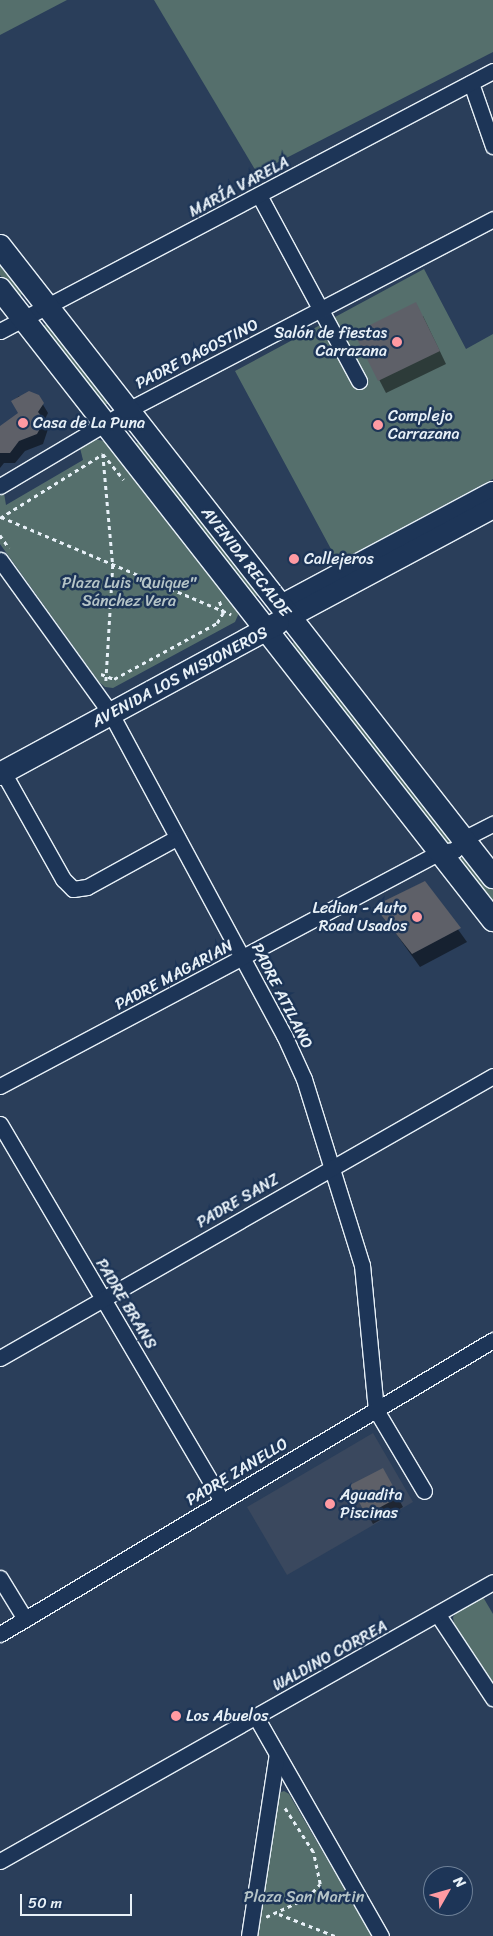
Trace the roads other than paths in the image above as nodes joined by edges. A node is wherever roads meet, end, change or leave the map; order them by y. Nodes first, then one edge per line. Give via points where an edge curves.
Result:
1 (493, 71) edge
2 (471, 83) junction
3 (493, 146) edge
4 (260, 196) junction
5 (493, 219) edge
6 (0, 246) edge
7 (0, 289) edge
8 (46, 305) junction
9 (320, 310) junction
10 (23, 318) junction
11 (0, 331) edge
12 (359, 381) dead end
13 (128, 410) junction
14 (105, 423) junction
15 (0, 486) edge
16 (493, 492) edge
17 (493, 508) edge
18 (6, 556) edge
19 (285, 611) junction
20 (262, 624) junction
21 (106, 708) junction
22 (1, 768) edge
23 (493, 824) edge
24 (176, 838) junction
25 (463, 839) junction
26 (440, 852) junction
27 (493, 877) edge
28 (493, 920) edge
29 (243, 959) junction
30 (493, 1076) edge
31 (0, 1086) edge
32 (0, 1124) edge
33 (333, 1167) junction
34 (102, 1298) junction
35 (493, 1340) edge
36 (0, 1358) edge
37 (376, 1410) junction
38 (424, 1491) dead end
39 (222, 1501) junction
40 (0, 1578) edge
41 (493, 1582) edge
42 (438, 1615) junction
43 (25, 1619) junction
44 (0, 1634) edge
45 (493, 1698) edge
46 (256, 1717) junction
47 (277, 1754) junction
48 (0, 1862) edge
49 (250, 1929) edge
50 (382, 1936) edge

1 - 2 street, MARÍA VARELA
2 - 3 street
2 - 4 street, MARÍA VARELA
4 - 8 street, MARÍA VARELA
4 - 9 street
5 - 9 street, PADRE DAGOSTINO
6 - 8 main road, AVENIDA RECALDE
7 - 10 main road, AVENIDA RECALDE
8 - 10 street, MARÍA VARELA
8 - 13 main road, AVENIDA RECALDE
9 - 12 street
9 - 13 street, PADRE DAGOSTINO
10 - 11 street, MARÍA VARELA
10 - 14 main road, AVENIDA RECALDE
13 - 14 street, PADRE DAGOSTINO
13 - 19 main road, AVENIDA RECALDE
14 - 15 street, PADRE DAGOSTINO
14 - 20 main road, AVENIDA RECALDE
16 - 19 street, AVENIDA LOS MISIONEROS
17 - 19 street, AVENIDA LOS MISIONEROS
18 - 21 street, PADRE ATILANO
19 - 20 main road, AVENIDA LOS MISIONEROS
19 - 25 main road, AVENIDA RECALDE
20 - 21 main road, AVENIDA LOS MISIONEROS
20 - 26 main road, AVENIDA RECALDE
21 - 22 main road, AVENIDA LOS MISIONEROS
21 - 24 street, PADRE ATILANO
22 - 24 street via 62,879 73,889 87,887
23 - 25 street, PADRE MAGARIAN
24 - 29 street, PADRE ATILANO
25 - 26 street, PADRE MAGARIAN via 455,850
25 - 27 main road, AVENIDA RECALDE
26 - 28 main road, AVENIDA RECALDE
26 - 29 street, PADRE MAGARIAN
29 - 31 street, PADRE MAGARIAN
29 - 33 street, PADRE ATILANO via 304,1079
30 - 33 street, PADRE SANZ
32 - 34 street, PADRE BRANS
33 - 34 street, PADRE SANZ
33 - 37 street, PADRE ATILANO via 362,1265
34 - 36 street, PADRE SANZ
34 - 39 street, PADRE BRANS
35 - 37 street, PADRE ZANELLO
37 - 38 street, PADRE ATILANO
37 - 39 street, PADRE ZANELLO
39 - 43 street, PADRE ZANELLO
40 - 43 street
41 - 42 street, WALDINO CORREA
42 - 45 street
42 - 46 street, WALDINO CORREA
43 - 44 street, PADRE ZANELLO
46 - 47 street
46 - 48 street, WALDINO CORREA
47 - 49 street
47 - 50 street

